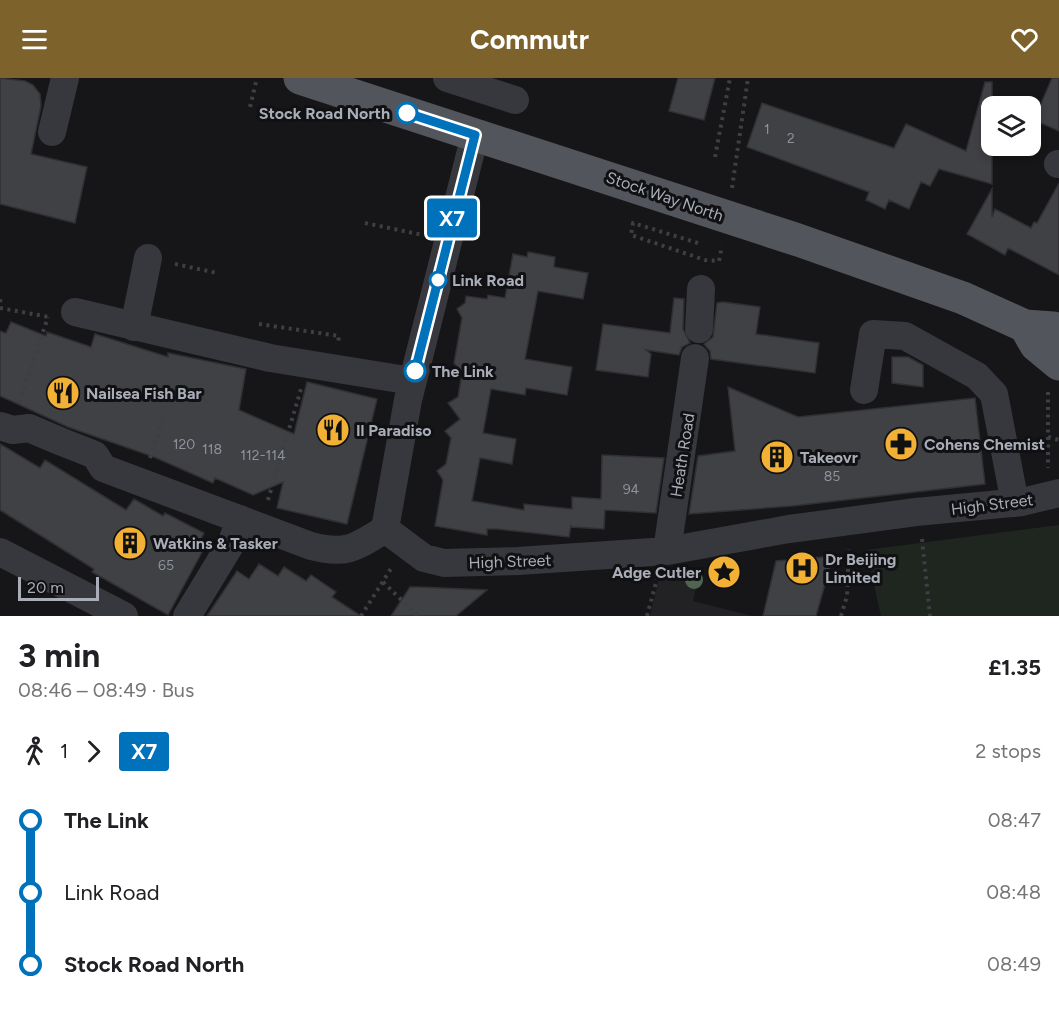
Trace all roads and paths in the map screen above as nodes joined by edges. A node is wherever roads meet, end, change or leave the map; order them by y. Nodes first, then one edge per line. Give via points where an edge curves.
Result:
1 (65, 78) edge
2 (257, 78) edge
3 (300, 78) edge
4 (447, 78) edge
5 (730, 78) edge
6 (748, 78) edge
7 (515, 100) dead end
8 (250, 107) dead end
9 (52, 132) dead end
10 (475, 135) junction
11 (716, 157) dead end
12 (728, 217) junction
13 (365, 223) dead end
14 (447, 239) junction
15 (698, 243) dead end
16 (148, 258) dead end
17 (701, 289) dead end
18 (1, 297) edge
19 (0, 302) edge
20 (0, 308) edge
21 (75, 312) dead end
22 (255, 323) dead end
23 (1025, 326) junction
24 (134, 327) junction
25 (699, 329) dead end
26 (1059, 333) edge
27 (339, 336) dead end
28 (695, 358) dead end
29 (308, 365) junction
30 (1053, 375) edge
31 (412, 381) junction
32 (864, 390) dead end
33 (164, 416) dead end
34 (5, 427) edge
35 (1048, 437) junction
36 (1059, 440) edge
37 (142, 483) junction
38 (1054, 485) edge
39 (1015, 503) junction
40 (916, 512) junction
41 (845, 522) junction
42 (250, 523) junction
43 (395, 538) junction
44 (667, 551) junction
45 (0, 552) edge
46 (383, 582) junction
47 (124, 616) edge
48 (187, 616) edge
49 (361, 616) edge
50 (418, 616) edge
51 (647, 616) edge
52 (841, 616) edge
53 (930, 616) edge

1 - 9 street
2 - 8 path
3 - 10 main road, Stock Way North
4 - 7 street
5 - 11 path
6 - 12 path
10 - 12 main road, Stock Way North
10 - 14 street
12 - 15 path via 719,261 705,260 631,235 633,223
12 - 23 main road, Stock Way North via 963,298
13 - 14 path
14 - 31 street
16 - 24 street
17 - 25 street
18 - 19 path
20 - 34 path via 48,317
21 - 24 street
22 - 27 path
23 - 26 main road, Stock Way North via 1053,328
23 - 30 main road
24 - 29 street
28 - 44 street, Heath Road
29 - 31 street
29 - 42 path
30 - 35 path
31 - 43 street
32 - 39 street via 873,334 905,336 977,376 994,394
33 - 37 path
34 - 37 street via 29,428 95,455 103,468
35 - 36 path
35 - 38 path
37 - 42 street
38 - 39 street, High Street
39 - 40 street, High Street
40 - 41 street, High Street
40 - 53 path
41 - 44 street, High Street
41 - 52 path via 849,552 847,596
42 - 43 street via 311,546 340,552
42 - 48 street via 232,542
43 - 44 street, High Street via 424,558 444,563
43 - 46 path
44 - 51 path
45 - 47 street
46 - 49 path
46 - 50 path

